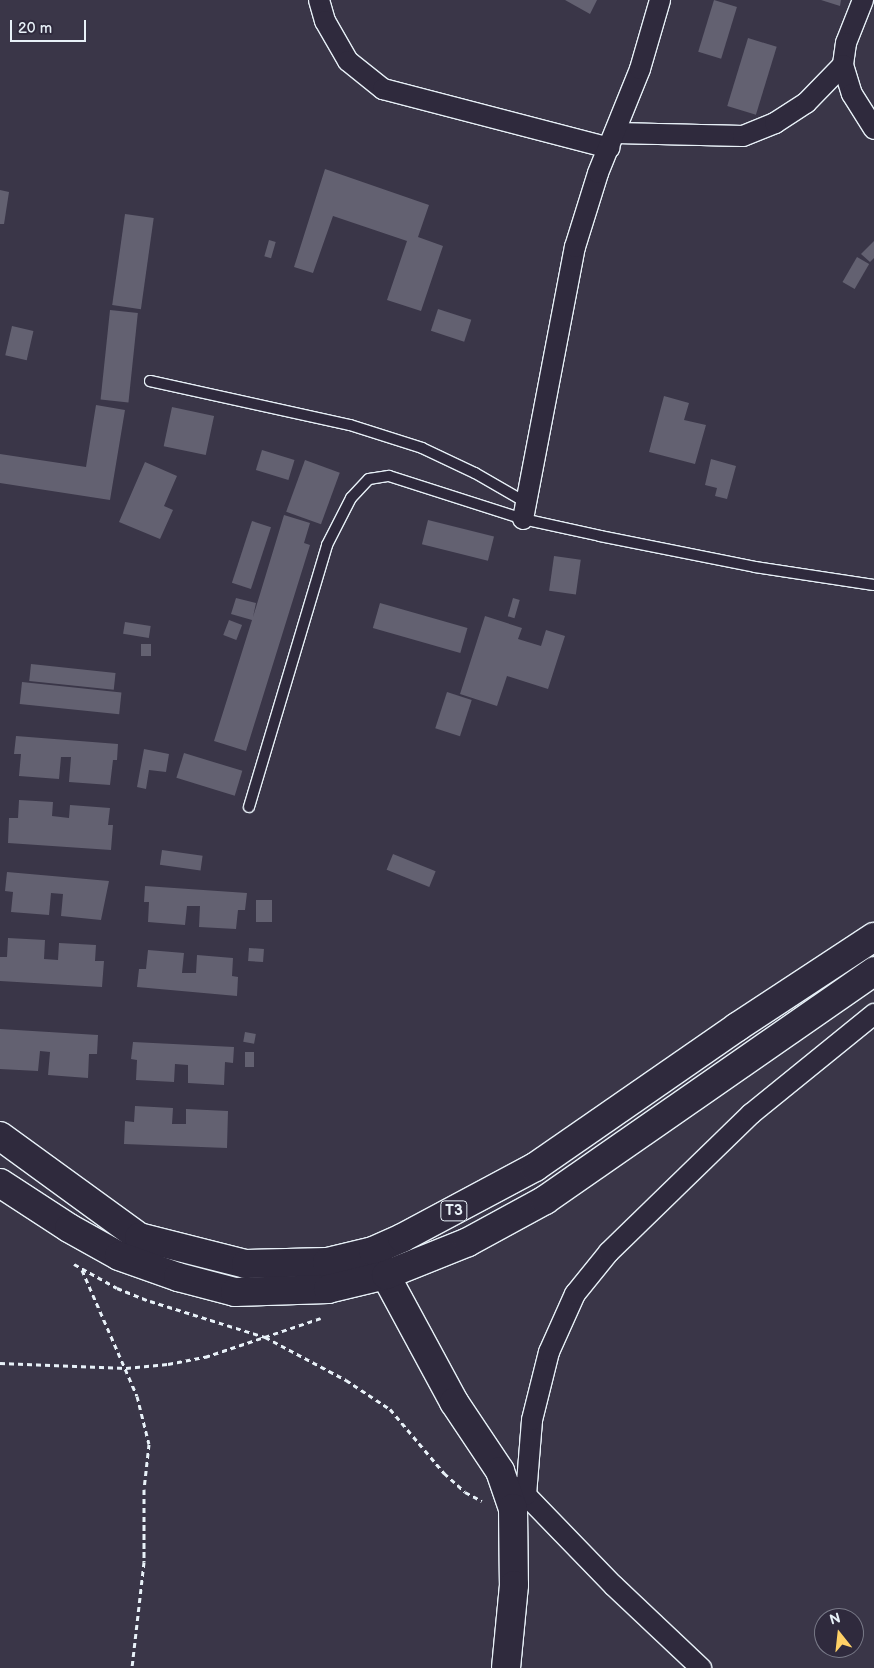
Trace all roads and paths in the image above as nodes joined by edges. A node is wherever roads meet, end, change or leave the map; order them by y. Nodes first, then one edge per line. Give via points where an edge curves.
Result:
1 (319, 0) edge
2 (660, 0) edge
3 (862, 0) edge
4 (843, 65) junction
5 (874, 129) edge
6 (613, 140) junction
7 (150, 381) dead end
8 (526, 511) junction
9 (874, 585) edge
10 (249, 807) dead end
11 (874, 937) edge
12 (874, 971) edge
13 (874, 1014) edge
14 (0, 1136) edge
15 (0, 1182) edge
16 (402, 1238) junction
17 (373, 1251) junction
18 (68, 1259) dead end
19 (82, 1270) junction
20 (395, 1272) junction
21 (265, 1337) junction
22 (0, 1363) edge
23 (126, 1368) junction
24 (520, 1501) junction
25 (132, 1668) edge
26 (506, 1668) edge
27 (702, 1668) edge

1 - 6 street via 325,21 348,61 383,89
2 - 6 street via 640,69
3 - 4 street via 846,43
4 - 5 street via 852,94
4 - 6 street via 806,102 775,123 744,136
6 - 8 street via 598,173 575,247
7 - 8 lane via 350,425 413,445 474,473
8 - 9 lane via 683,553
8 - 10 lane via 389,476 369,480 343,511 327,545
11 - 16 main road, T3 via 535,1167
12 - 20 main road, T3 via 545,1200 468,1242
13 - 24 street via 751,1114 609,1252 575,1294 548,1352 532,1420
14 - 17 main road, T3 via 139,1237 246,1264 327,1262
15 - 20 main road, T3 via 69,1228 120,1256 178,1277 235,1292 328,1289
16 - 17 main road, T3
16 - 20 main road
17 - 20 main road
18 - 19 path
19 - 21 path via 150,1301
19 - 23 path
20 - 24 main road via 409,1316 454,1402
21 - 23 path via 205,1357
21 - 24 path via 346,1380 390,1409 444,1473 465,1492 487,1503
22 - 23 path
23 - 25 path via 149,1444 144,1489 144,1562
24 - 26 main road
24 - 27 street

